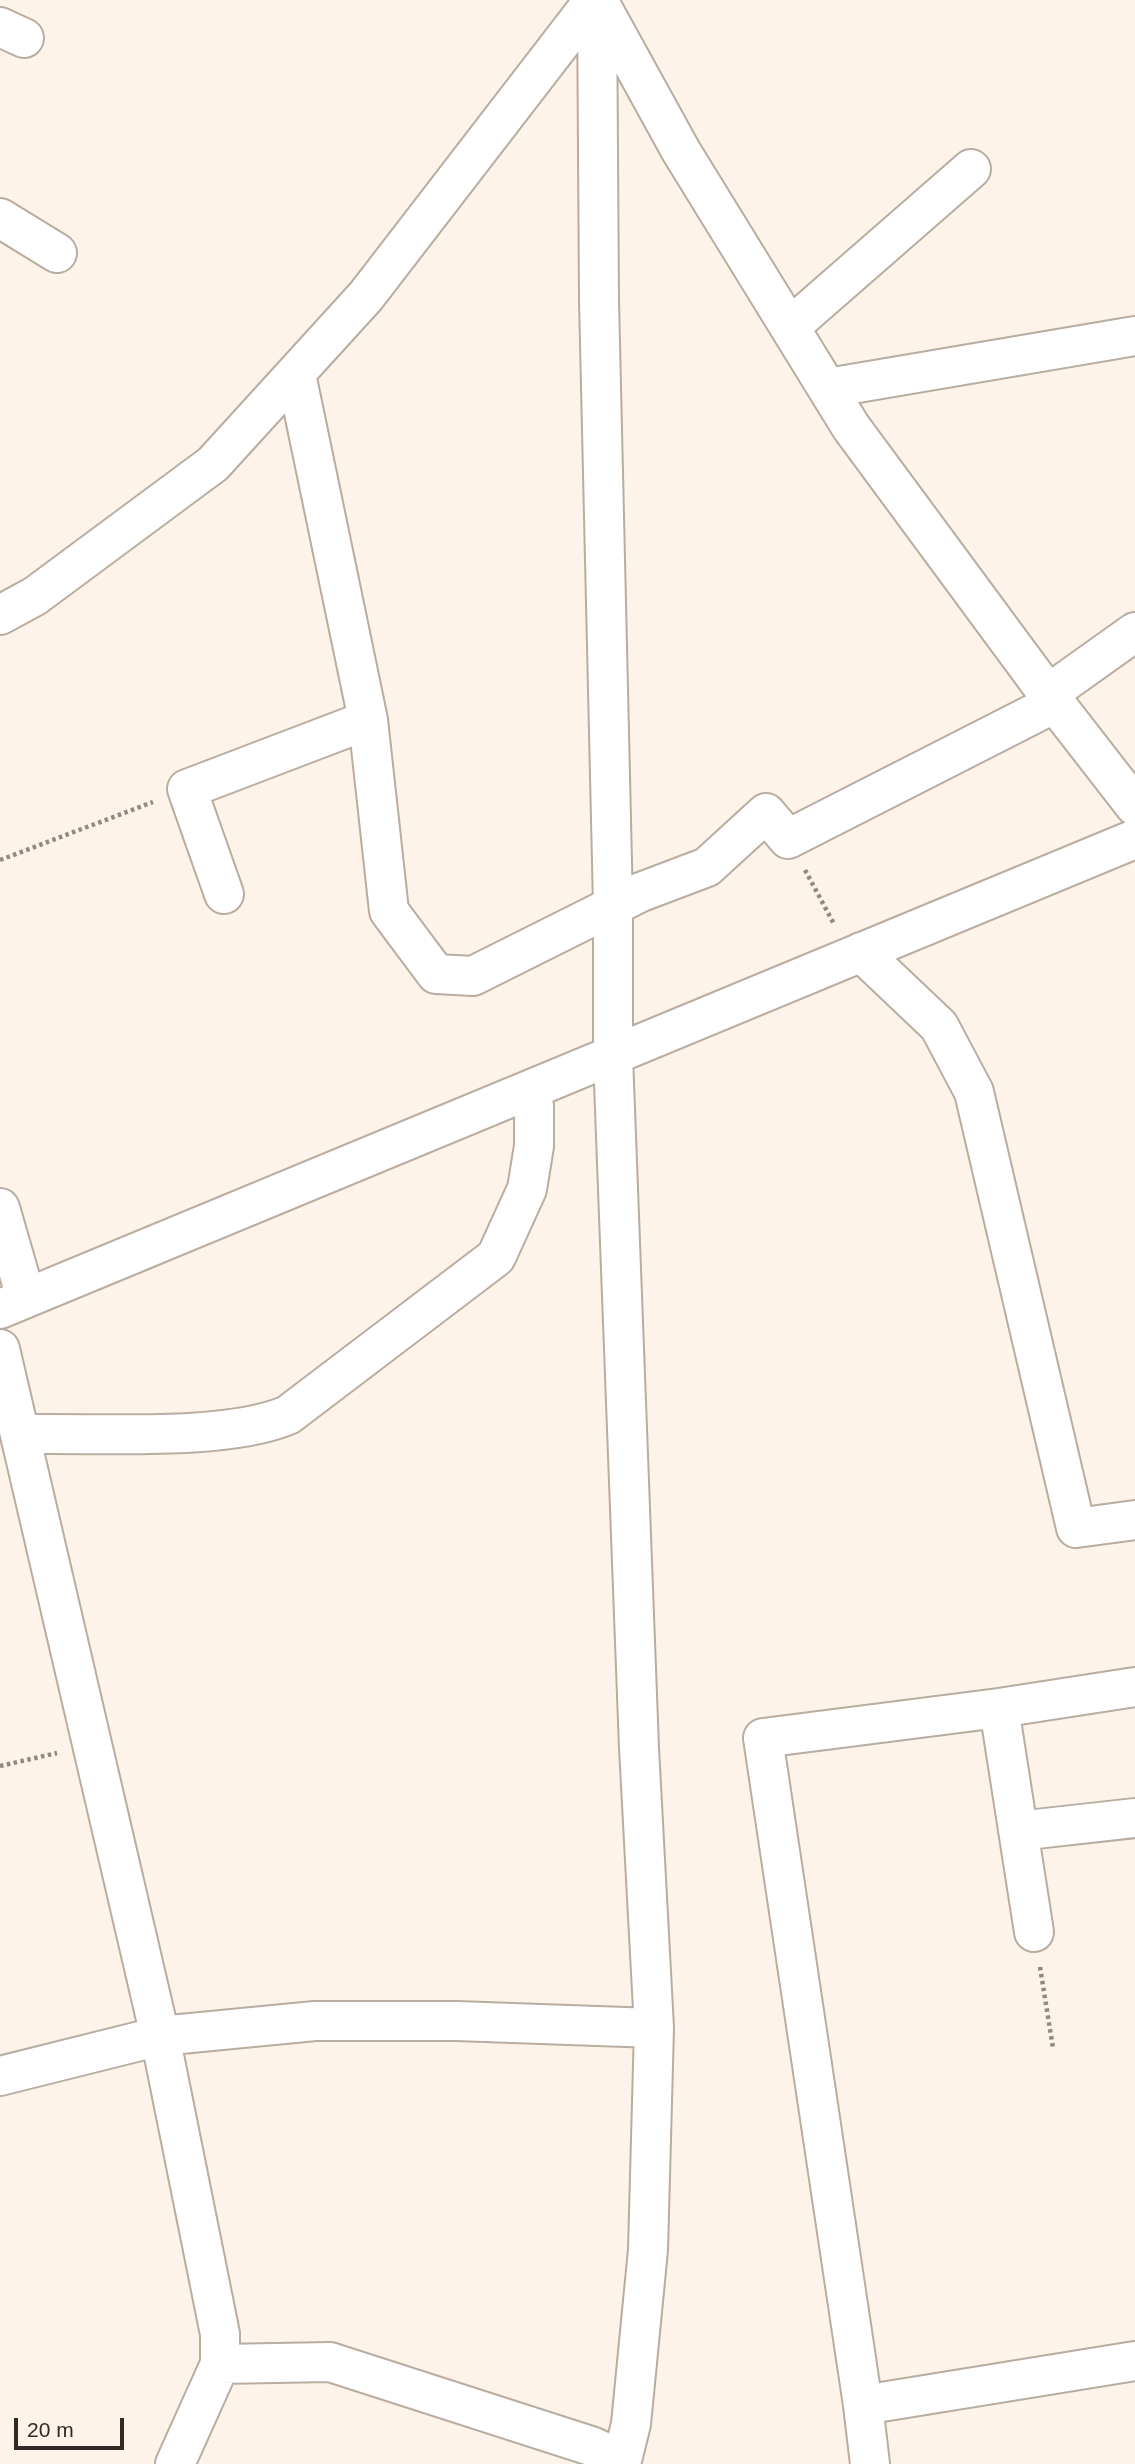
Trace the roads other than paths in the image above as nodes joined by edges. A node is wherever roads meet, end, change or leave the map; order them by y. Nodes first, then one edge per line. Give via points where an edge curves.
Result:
1 (596, 0) edge
2 (971, 169) dead end
3 (0, 218) edge
4 (57, 253) dead end
5 (790, 327) junction
6 (1135, 336) edge
7 (296, 374) junction
8 (828, 388) junction
9 (0, 615) edge
10 (1135, 632) edge
11 (1052, 699) junction
12 (368, 720) junction
13 (1135, 806) edge
14 (1135, 839) edge
15 (224, 894) dead end
16 (614, 905) junction
17 (856, 955) junction
18 (613, 1056) junction
19 (527, 1092) junction
20 (0, 1208) edge
21 (13, 1303) edge
22 (0, 1349) edge
23 (21, 1440) junction
24 (1135, 1520) edge
25 (1135, 1687) edge
26 (999, 1709) junction
27 (1135, 1818) edge
28 (1018, 1831) junction
29 (1034, 1932) road end
30 (654, 2028) junction
31 (160, 2036) junction
32 (0, 2076) edge
33 (1135, 2361) edge
34 (220, 2364) junction
35 (863, 2405) junction
36 (621, 2462) edge
37 (174, 2464) edge
38 (870, 2464) edge

1 - 5 street via 681,151
1 - 7 street via 366,296
1 - 16 street
2 - 5 street
3 - 4 street
5 - 8 street
6 - 8 street
7 - 9 street via 213,464 35,596
7 - 12 street
8 - 11 street via 851,427
10 - 11 street
11 - 13 street
11 - 16 street via 789,839 766,813 707,867
12 - 15 street via 187,789
12 - 16 street via 389,911 436,974 473,976
14 - 17 street
16 - 18 street
17 - 18 street
17 - 24 street via 939,1026 974,1092 1076,1528
18 - 19 street
18 - 30 street
19 - 21 street
19 - 23 street via 534,1105 527,1189 496,1258 288,1415 270,1423 191,1432 37,1434
20 - 21 street
22 - 23 street
23 - 31 street
25 - 26 street
26 - 28 street
26 - 35 street via 764,1738
27 - 28 street
28 - 29 street
30 - 31 street via 316,2021
30 - 36 street via 648,2250 631,2424
31 - 32 street
31 - 34 street via 219,2334
33 - 35 street
34 - 36 street via 330,2362 591,2446
34 - 37 street
35 - 38 street

